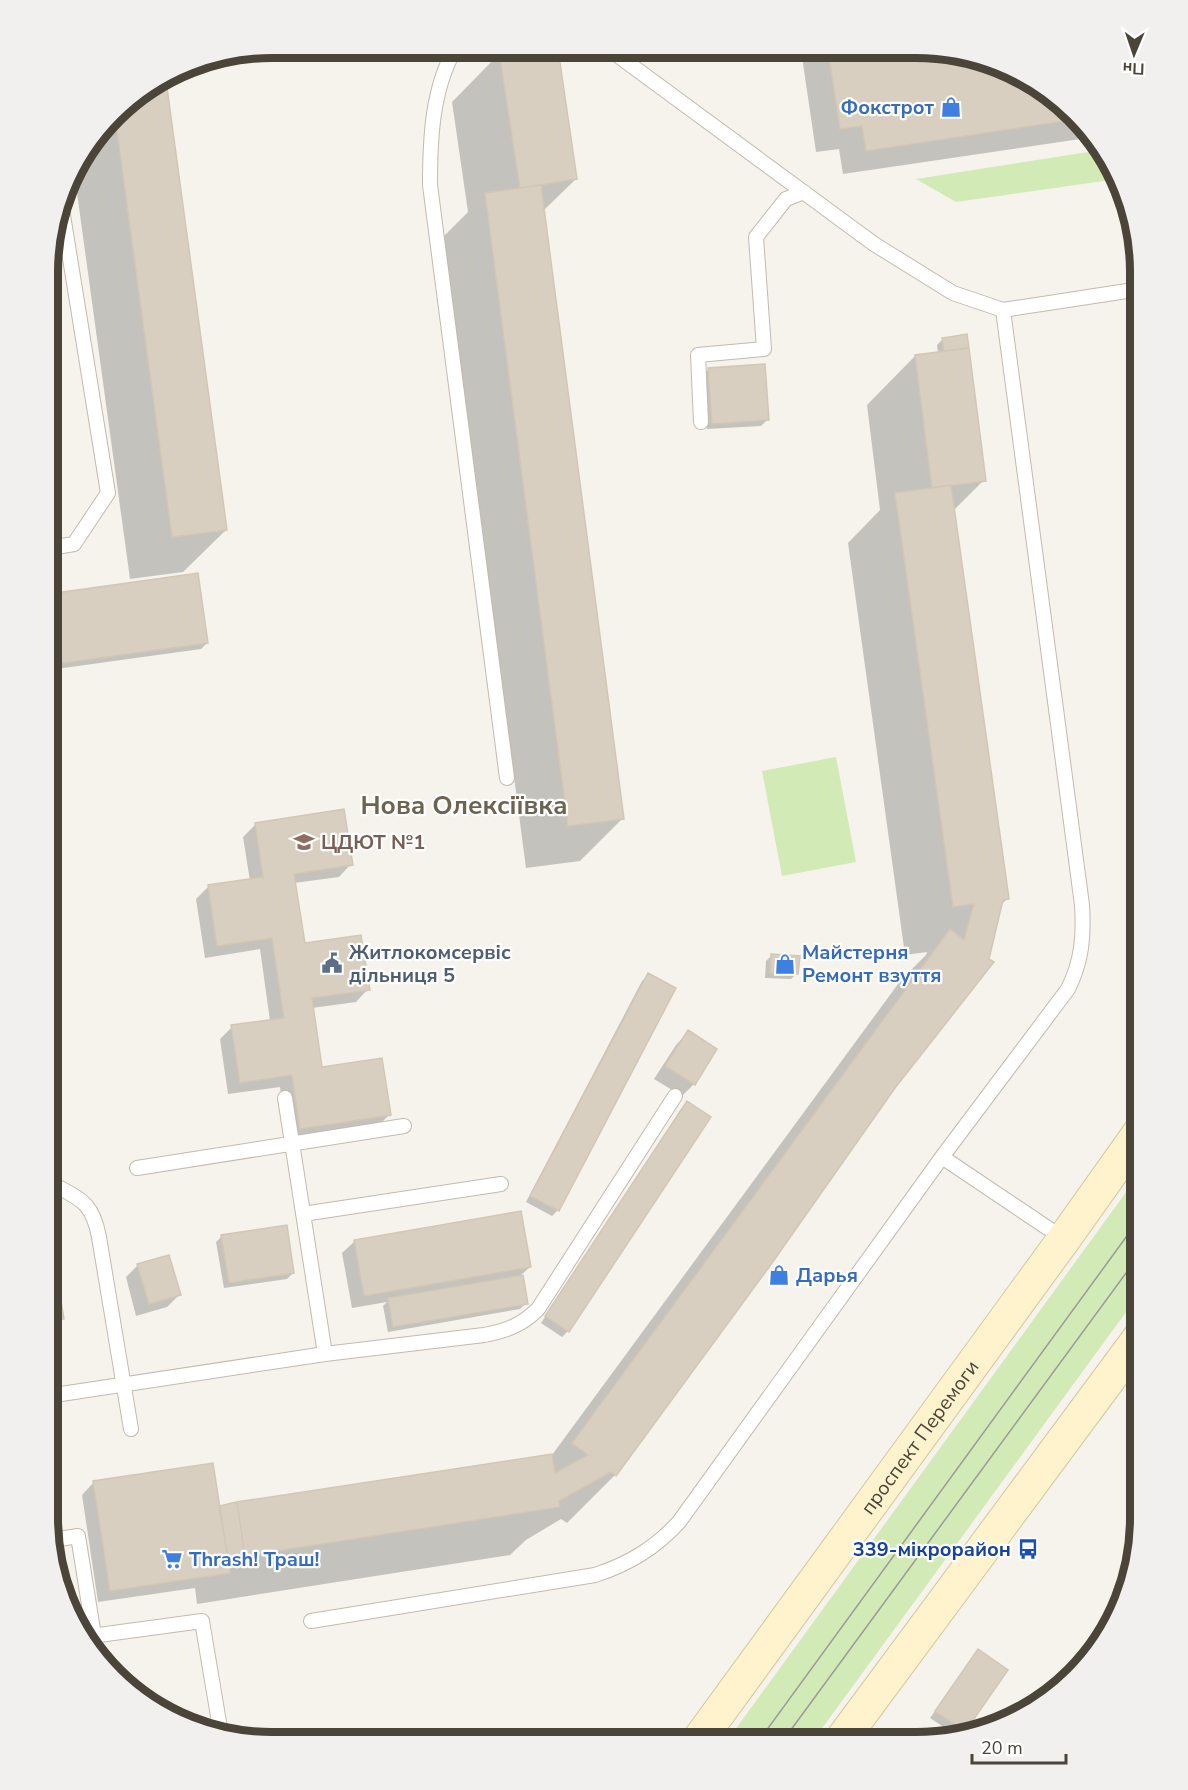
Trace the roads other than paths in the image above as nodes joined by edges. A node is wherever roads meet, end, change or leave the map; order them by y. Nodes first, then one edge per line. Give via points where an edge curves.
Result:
1 (622, 58) edge
2 (451, 59) edge
3 (804, 192) junction
4 (64, 224) edge
5 (1130, 290) edge
6 (1003, 310) junction
7 (701, 422) dead end
8 (58, 547) edge
9 (507, 778) dead end
10 (675, 1096) dead end
11 (285, 1098) dead end
12 (405, 1126) dead end
13 (292, 1144) junction
14 (1130, 1146) edge
15 (942, 1157) junction
16 (136, 1168) dead end
17 (501, 1184) dead end
18 (58, 1188) edge
19 (303, 1214) junction
20 (1064, 1239) junction
21 (1130, 1350) edge
22 (325, 1354) junction
23 (123, 1384) junction
24 (58, 1394) edge
25 (131, 1429) dead end
26 (60, 1539) edge
27 (311, 1620) dead end
28 (88, 1625) edge
29 (95, 1635) edge
30 (218, 1724) edge
31 (705, 1732) edge
32 (847, 1732) edge

1 - 3 lane
2 - 9 lane via 434,110 430,185
3 - 6 lane via 874,244 953,293
3 - 7 lane via 786,200 756,237 764,349 698,355
4 - 8 lane via 108,493 74,544
5 - 6 lane
6 - 15 lane via 1081,896 1082,944 1078,968 1068,989
10 - 22 lane via 529,1318 501,1332
11 - 13 lane
12 - 13 lane
13 - 16 lane
13 - 19 lane
14 - 20 main road, проспект Перемоги
15 - 20 lane
15 - 27 lane via 679,1522 645,1554 595,1575
17 - 19 lane
18 - 23 lane via 83,1202 93,1214
19 - 22 lane
20 - 31 main road, проспект Перемоги
21 - 32 main road
22 - 23 lane
23 - 24 lane
23 - 25 lane
26 - 28 lane via 78,1536
29 - 30 lane via 202,1622

